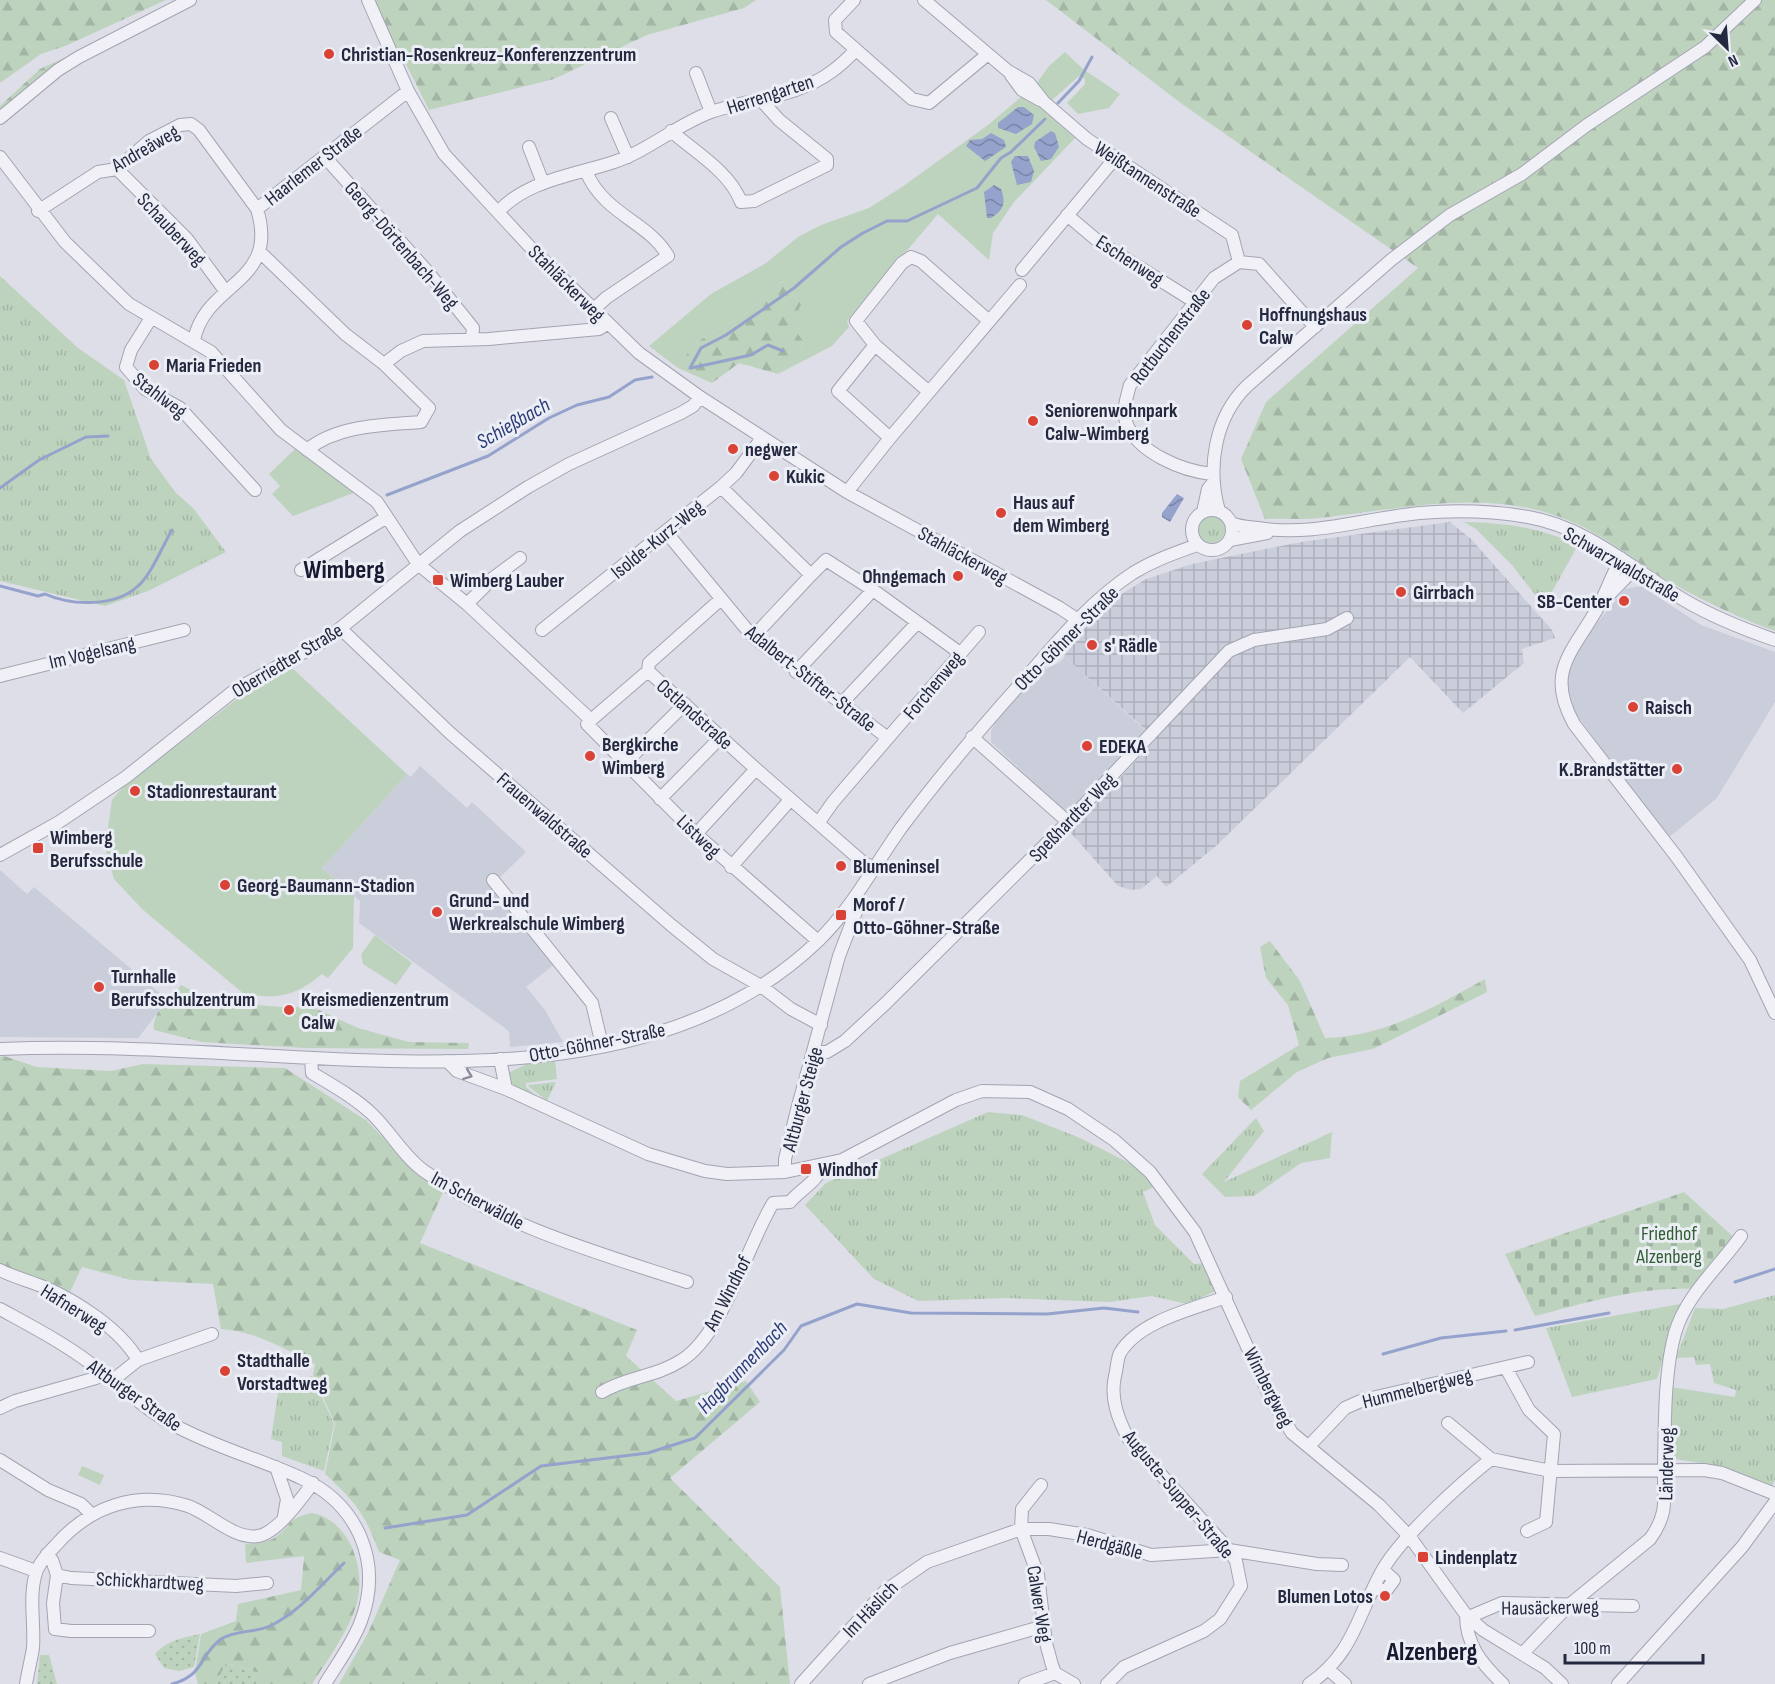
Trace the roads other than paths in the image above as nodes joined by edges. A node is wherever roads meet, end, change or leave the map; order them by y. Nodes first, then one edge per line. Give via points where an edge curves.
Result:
1 (190, 0) edge
2 (368, 0) edge
3 (854, 0) edge
4 (924, 0) edge
5 (1755, 0) edge
6 (855, 51) junction
7 (988, 54) junction
8 (696, 73) dead end
9 (408, 91) junction
10 (761, 100) junction
11 (711, 112) junction
12 (0, 118) edge
13 (611, 118) dead end
14 (671, 131) junction
15 (529, 147) dead end
16 (324, 156) junction
17 (0, 157) edge
18 (628, 157) junction
19 (1116, 157) junction
20 (117, 168) junction
21 (586, 171) junction
22 (543, 183) junction
23 (257, 209) junction
24 (38, 211) junction
25 (498, 212) junction
26 (1067, 215) junction
27 (261, 253) junction
28 (1239, 262) junction
29 (1023, 270) dead end
30 (1020, 285) dead end
31 (226, 292) junction
32 (1195, 302) junction
33 (593, 310) junction
34 (151, 318) junction
35 (989, 321) junction
36 (607, 324) junction
37 (1315, 327) junction
38 (472, 338) junction
39 (194, 340) junction
40 (875, 345) junction
41 (384, 364) junction
42 (929, 392) junction
43 (700, 397) junction
44 (762, 438) junction
45 (890, 438) junction
46 (307, 450) junction
47 (1212, 479) junction
48 (721, 488) junction
49 (255, 490) dead end
50 (847, 492) junction
51 (1219, 511) junction
52 (1203, 512) junction
53 (387, 517) junction
54 (1231, 524) junction
55 (1277, 531) junction
56 (666, 532) junction
57 (1195, 540) junction
58 (1230, 540) junction
59 (520, 558) dead end
60 (1621, 558) junction
61 (418, 564) junction
62 (1635, 568) junction
63 (301, 570) dead end
64 (811, 575) junction
65 (873, 590) junction
66 (720, 600) junction
67 (467, 604) junction
68 (1599, 605) junction
69 (1347, 618) dead end
70 (1078, 620) junction
71 (917, 623) junction
72 (341, 629) junction
73 (184, 630) dead end
74 (542, 630) dead end
75 (979, 632) dead end
76 (753, 637) junction
77 (1775, 640) edge
78 (960, 653) junction
79 (648, 671) junction
80 (796, 672) junction
81 (0, 676) edge
82 (685, 704) junction
83 (841, 704) junction
84 (587, 724) dead end
85 (721, 737) junction
86 (972, 737) junction
87 (888, 738) junction
88 (625, 763) junction
89 (756, 770) junction
90 (660, 799) junction
91 (790, 800) junction
92 (819, 822) junction
93 (1068, 822) junction
94 (696, 834) junction
95 (0, 855) edge
96 (731, 867) junction
97 (875, 867) junction
98 (493, 880) dead end
99 (853, 900) junction
100 (818, 940) junction
101 (761, 986) junction
102 (1775, 1013) edge
103 (821, 1025) junction
104 (602, 1045) junction
105 (0, 1049) edge
106 (814, 1052) junction
107 (312, 1058) junction
108 (500, 1059) junction
109 (447, 1061) junction
110 (493, 1085) junction
111 (506, 1089) junction
112 (1030, 1092) joint
113 (823, 1165) junction
114 (785, 1172) junction
115 (1741, 1236) dead end
116 (0, 1270) edge
117 (687, 1282) dead end
118 (1226, 1297) junction
119 (0, 1309) edge
120 (212, 1335) dead end
121 (138, 1360) junction
122 (1528, 1362) dead end
123 (1506, 1368) junction
124 (102, 1372) junction
125 (113, 1380) junction
126 (602, 1392) dead end
127 (0, 1408) edge
128 (1448, 1424) dead end
129 (1309, 1446) junction
130 (1491, 1459) junction
131 (0, 1460) edge
132 (276, 1467) junction
133 (1664, 1468) junction
134 (1551, 1471) junction
135 (308, 1481) junction
136 (1041, 1485) dead end
137 (1775, 1494) edge
138 (287, 1499) junction
139 (1775, 1502) edge
140 (90, 1513) junction
141 (284, 1516) junction
142 (1021, 1529) junction
143 (1527, 1531) dead end
144 (1410, 1537) junction
145 (1229, 1550) junction
146 (47, 1554) junction
147 (0, 1558) edge
148 (1342, 1565) dead end
149 (36, 1571) junction
150 (57, 1575) junction
151 (267, 1583) dead end
152 (1568, 1606) junction
153 (1633, 1606) dead end
154 (1468, 1616) junction
155 (1044, 1626) junction
156 (149, 1631) dead end
157 (1523, 1653) junction
158 (1329, 1670) junction
159 (1055, 1673) junction
160 (27, 1684) edge
161 (324, 1684) edge
162 (801, 1684) edge
163 (869, 1684) edge
164 (1025, 1684) edge
165 (1074, 1684) edge
166 (1107, 1684) edge
167 (1309, 1684) edge
168 (1345, 1684) edge
169 (1503, 1684) edge
170 (1562, 1684) edge
171 (1618, 1684) edge

1 - 12 street via 79,57
2 - 9 street, Stahläckerweg
3 - 6 street via 835,20 836,32
4 - 7 street, Weißtannenstraße
5 - 37 street via 1705,47 1587,125 1522,174 1450,215 1391,260
6 - 7 street via 912,99 929,103
6 - 10 street, Herrengarten via 831,73
7 - 19 street, Weißtannenstraße via 1022,90
8 - 11 street, Herrengarten
9 - 16 street, Haarlemer Straße
9 - 25 street, Stahläckerweg via 444,154
10 - 11 street, Herrengarten
10 - 14 street via 778,120 827,159 827,165 754,201 741,202 725,178
11 - 14 street, Herrengarten
13 - 18 street
14 - 18 street, Herrengarten
15 - 22 street
16 - 23 street, Haarlemer Straße
16 - 38 street, Georg-Dörtenbach-Weg via 441,288 473,328
17 - 24 street, Ostlandstraße
18 - 21 street, Herrengarten
19 - 26 street
19 - 28 street, Weißtannenstraße via 1232,235
20 - 23 street, Andreäweg via 149,141 180,125 191,124
20 - 24 street, Andreäweg via 98,172
20 - 31 street, Schauberweg via 187,239
21 - 22 street, Herrengarten
21 - 33 street via 593,187 662,246 668,256
22 - 25 street, Herrengarten via 508,201
23 - 27 street, Haarlemer Straße
24 - 34 street, Ostlandstraße via 96,273 129,304
25 - 33 street, Stahläckerweg
26 - 29 street
26 - 32 street, Eschenweg via 1099,242
27 - 31 street
27 - 41 street via 345,334
28 - 32 street, Rotbuchenstraße via 1214,278
28 - 37 street via 1259,264
30 - 35 street
31 - 39 street via 196,330
32 - 47 street, Rotbuchenstraße via 1130,385 1124,404 1126,423 1141,443 1167,460
33 - 36 street, Stahläckerweg
34 - 39 street, Ostlandstraße
34 - 49 street, Stahlweg via 131,350 126,367 130,374 145,388 180,408
35 - 40 street via 921,261 911,257 856,321
35 - 42 street
36 - 38 street via 599,329
36 - 43 street, Stahläckerweg via 656,367
37 - 47 street via 1242,391 1214,449
38 - 41 street via 423,341
39 - 46 street, Ostlandstraße via 222,363 280,430
40 - 42 street
40 - 45 street via 838,391
41 - 46 street via 429,408 421,422 364,427 317,441
42 - 45 street
43 - 44 street, Stahläckerweg
43 - 61 street, Oberriedter Straße via 681,413 578,459 528,487
44 - 48 street, Isolde-Kurz-Weg
44 - 50 street, Stahläckerweg
45 - 50 street
46 - 53 street, Ostlandstraße via 377,502
47 - 51 street
47 - 52 street
48 - 56 street, Isolde-Kurz-Weg
48 - 64 street
50 - 70 street, Stahläckerweg
51 - 52 street
51 - 54 street
52 - 57 street via 1192,524
53 - 61 street, Ostlandstraße
53 - 63 street
54 - 55 street
54 - 58 street
55 - 58 street
55 - 60 street, Schwarzwaldstraße via 1320,530 1419,513 1482,511 1531,517 1564,528
56 - 66 street, Adalbert-Stifter-Straße
56 - 74 street, Isolde-Kurz-Weg
57 - 58 street via 1215,550
57 - 70 street, Otto-Göhner-Straße via 1133,574
59 - 67 street
60 - 62 street, Schwarzwaldstraße
60 - 68 street
61 - 67 street, Ostlandstraße
61 - 72 street, Oberriedter Straße
62 - 68 street
62 - 77 street, Schwarzwaldstraße via 1724,621
64 - 65 street via 824,558
64 - 76 street
65 - 71 street
65 - 80 street
66 - 76 street, Adalbert-Stifter-Straße
66 - 79 street via 649,663
67 - 79 street, Ostlandstraße via 591,720
68 - 102 street via 1563,664 1561,688 1565,708 1750,960
69 - 93 street, Speßhardter Weg via 1327,629 1254,640 1229,651
70 - 86 street, Otto-Göhner-Straße
71 - 78 street
71 - 83 street
72 - 95 street, Oberriedter Straße via 235,690 126,777
72 - 101 street, Frauenwaldstraße via 450,733 671,925 713,958
73 - 81 street, Im Vogelsang
75 - 78 street, Forchenweg
76 - 80 street, Adalbert-Stifter-Straße
78 - 87 street, Forchenweg
79 - 82 street, Ostlandstraße
80 - 83 street, Adalbert-Stifter-Straße
82 - 85 street, Ostlandstraße
82 - 88 street
83 - 87 street, Adalbert-Stifter-Straße
84 - 88 street, Listweg
85 - 89 street, Ostlandstraße
85 - 90 street
86 - 93 street
86 - 97 street, Otto-Göhner-Straße
87 - 92 street, Forchenweg
88 - 90 street, Listweg
89 - 91 street, Ostlandstraße
89 - 94 street
90 - 94 street, Listweg
91 - 92 street, Ostlandstraße
91 - 96 street
92 - 97 street, Ostlandstraße via 866,864
93 - 106 street, Speßhardter Weg via 845,1041 827,1052
94 - 96 street, Listweg
96 - 100 street, Listweg
97 - 99 street, Otto-Göhner-Straße
98 - 104 street via 592,1003
99 - 100 street, Otto-Göhner-Straße
99 - 103 street, Altburger Steige via 859,904 839,956
100 - 101 street, Otto-Göhner-Straße
101 - 103 street, Altburger Steige
101 - 104 street, Otto-Göhner-Straße via 689,1022
103 - 106 street, Altburger Steige
104 - 108 street, Otto-Göhner-Straße
105 - 107 street, Otto-Göhner-Straße via 80,1048
106 - 114 street, Altburger Steige via 785,1159
107 - 109 street, Otto-Göhner-Straße
107 - 117 street, Im Scherwäldle via 312,1072 371,1113 436,1179 530,1228
108 - 109 street, Otto-Göhner-Straße
108 - 110 street via 492,1067
108 - 111 street
109 -> 110 street, Am Windhof via 457,1071
110 - 111 street, Am Windhof
111 - 114 street, Am Windhof via 673,1163 726,1174
112 - 113 street, Am Windhof via 990,1090 956,1100 866,1148
112 - 118 street, Wimbergweg via 1077,1115 1114,1140 1150,1172 1195,1232
113 - 114 street, Am Windhof
113 - 126 street, Am Windhof via 820,1176 790,1202 773,1203 717,1319 696,1349 660,1373 622,1382
115 - 133 street, Länderweg via 1683,1313 1674,1335
116 - 121 street, Hafnerweg via 61,1295 130,1346
118 - 129 street, Wimbergweg via 1278,1414 1292,1433
118 - 145 street, Auguste-Supper-Straße via 1163,1319 1140,1334 1120,1353 1113,1388 1118,1420 1128,1438
119 - 124 street, Altburger Straße via 53,1337
120 - 121 street
121 - 125 street
122 - 123 street, Hummelbergweg
123 - 129 street, Hummelbergweg via 1363,1400 1345,1408
123 - 134 street via 1529,1410 1554,1434
124 - 125 street, Altburger Straße
124 - 127 street via 83,1382
125 - 132 street, Altburger Straße via 175,1426
128 - 130 street
129 - 144 street, Wimbergweg via 1379,1505
130 - 134 street
130 - 144 street
131 - 140 street via 48,1490 81,1504
132 - 135 street, Altburger Straße
132 - 138 street
133 - 134 street
133 - 137 street via 1722,1473
133 - 152 street, Länderweg via 1666,1508 1660,1525 1650,1539
134 - 143 street via 1546,1522
135 - 138 street
135 - 141 street via 296,1506
135 - 161 street, Altburger Straße via 343,1507 360,1530 370,1575 361,1623
136 - 142 street via 1022,1509
138 - 141 street
139 - 171 street via 1742,1546
140 - 141 street via 126,1503 165,1501 204,1513 247,1536 268,1532
140 - 146 street
142 - 145 street, Herdgäßle via 1087,1535 1151,1555
142 - 155 street, Calwer Weg via 1038,1575
142 - 162 street, Im Häslich via 950,1552 899,1579
144 - 154 street, Wimbergweg
144 - 158 street via 1383,1570 1394,1580 1385,1592 1376,1587 1353,1634
145 - 148 street, Herdgäßle
145 - 166 street, Auguste-Supper-Straße via 1236,1561 1241,1586 1220,1620 1124,1667
146 - 149 street
146 - 150 street
147 - 149 street
149 - 160 street via 33,1648
150 - 151 street, Schickhardtweg via 236,1586
150 - 156 street via 55,1629
152 - 153 street, Hausäckerweg
152 - 154 street, Hausäckerweg via 1502,1604
152 - 157 street, Länderweg
154 - 157 street via 1483,1630
154 - 169 street via 1466,1632 1471,1646
155 - 159 street, Calwer Weg
155 - 163 street via 950,1653
157 - 170 street
158 - 167 street
158 - 168 street
159 - 164 street
159 - 165 street

